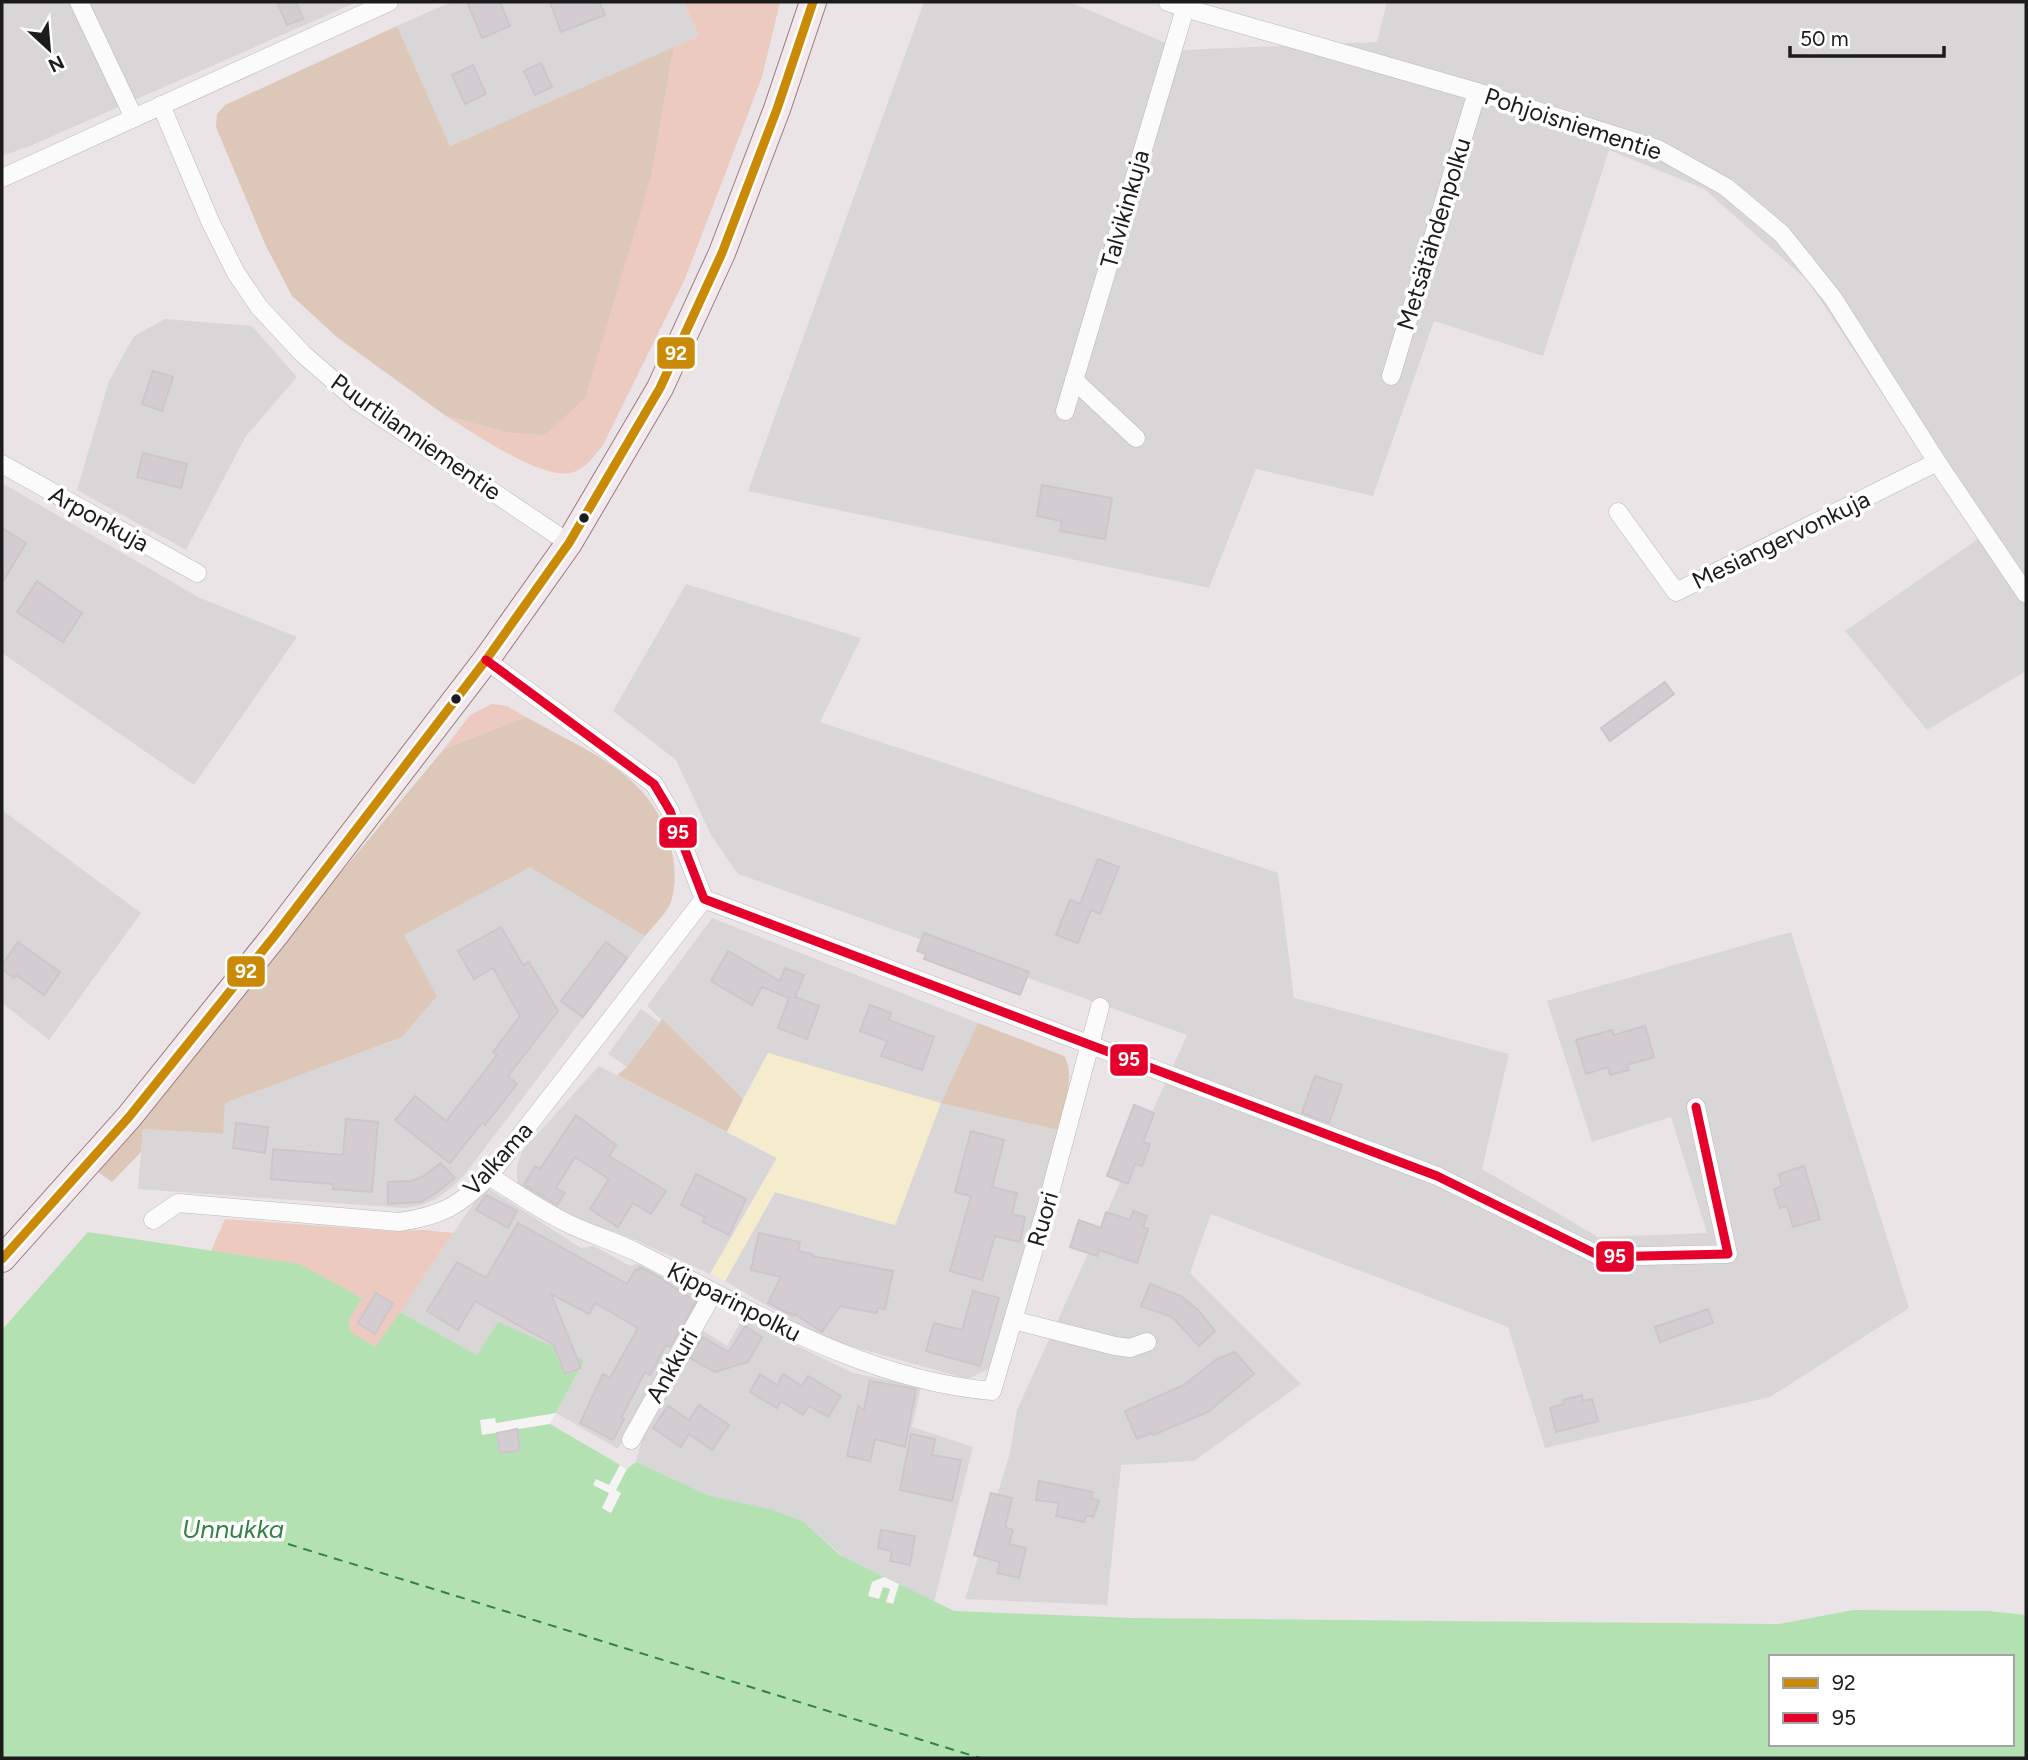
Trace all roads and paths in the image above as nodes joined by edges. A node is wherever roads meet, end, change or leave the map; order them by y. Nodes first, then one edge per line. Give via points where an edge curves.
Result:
1 (79, 2) edge
2 (389, 2) edge
3 (813, 2) edge
4 (1180, 4) edge
5 (1477, 92) junction
6 (161, 105) junction
7 (134, 118) junction
8 (2, 178) edge
9 (1391, 376) dead end
10 (1074, 380) junction
11 (1065, 411) dead end
12 (1136, 438) dead end
13 (1937, 462) junction
14 (2, 464) edge
15 (1618, 512) dead end
16 (569, 543) junction
17 (197, 573) dead end
18 (2026, 594) edge
19 (486, 660) junction
20 (704, 899) junction
21 (1100, 1007) dead end
22 (1089, 1045) junction
23 (1696, 1107) dead end
24 (489, 1177) junction
25 (153, 1220) dead end
26 (2, 1259) edge
27 (713, 1293) junction
28 (1013, 1320) junction
29 (1147, 1342) dead end
30 (992, 1391) joint
31 (631, 1440) dead end

1 - 7 street
2 - 6 street
3 - 16 street via 711,278 660,388
4 - 5 street, Pohjoisniementie
4 - 10 street, Talvikinkuja
5 - 9 street, Metsätähdenpolku
5 - 13 street, Pohjoisniementie via 1658,149 1726,187 1782,234 1833,298
6 - 7 street
6 - 16 street, Puurtilanniementie via 210,221 259,307 356,400
7 - 8 street
10 - 11 street, Talvikinkuja
10 - 12 street
13 - 15 street, Mesiangervonkuja via 1676,592
13 - 18 street, Pohjoisniementie
14 - 17 street, Arponkuja
16 - 19 street
19 - 20 street via 654,784 670,811
19 - 26 street via 155,1085
20 - 22 street
20 - 24 street, Valkama
21 - 22 street, Ruori
22 - 23 street via 1437,1176 1602,1257 1728,1254
22 - 28 street, Ruori
24 - 25 street, Valkama via 450,1208 427,1218 399,1222 178,1203
24 - 27 street, Kipparinpolku via 566,1223 633,1251
27 - 30 street, Kipparinpolku via 833,1351 933,1383
27 - 31 street, Ankkuri
28 - 29 street via 1115,1346 1130,1348
28 - 30 street, Ruori

